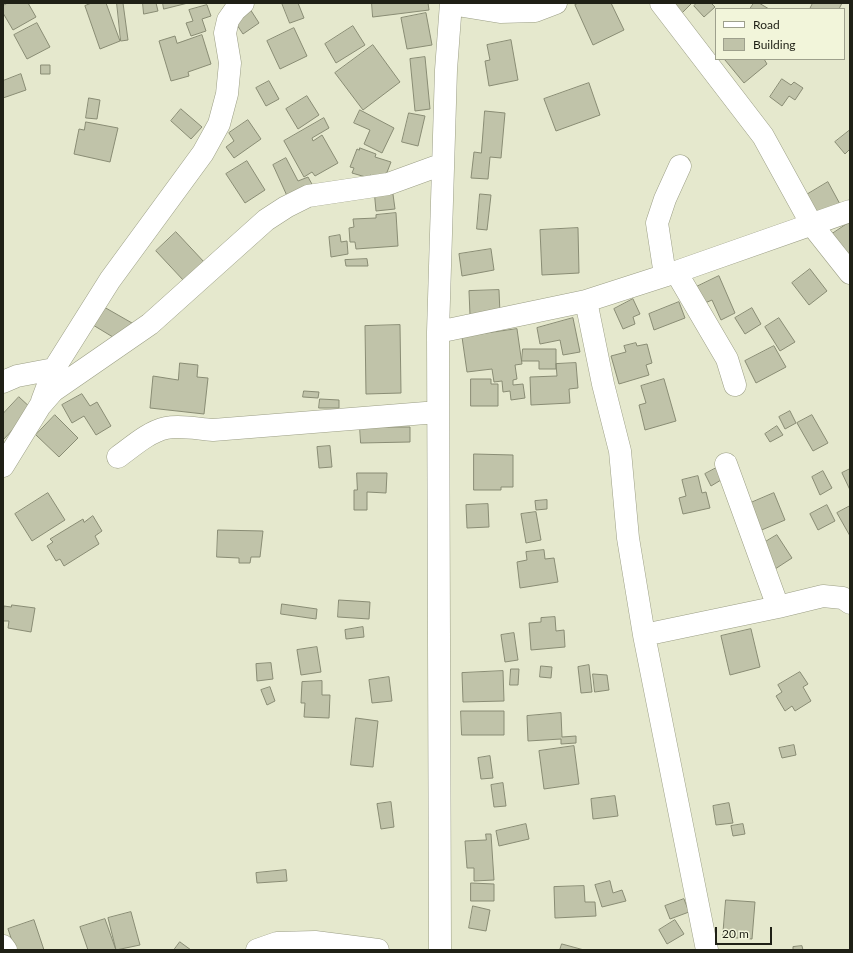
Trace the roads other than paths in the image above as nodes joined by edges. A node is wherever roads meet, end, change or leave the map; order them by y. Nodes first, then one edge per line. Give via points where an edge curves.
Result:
1 (243, 3) edge
2 (450, 3) edge
3 (556, 3) edge
4 (661, 3) edge
5 (443, 164) junction
6 (680, 166) dead end
7 (850, 211) edge
8 (812, 226) junction
9 (850, 273) edge
10 (671, 274) junction
11 (586, 301) junction
12 (438, 332) junction
13 (54, 369) junction
14 (3, 382) edge
15 (735, 385) dead end
16 (40, 406) junction
17 (438, 412) junction
18 (118, 457) dead end
19 (726, 464) dead end
20 (3, 466) edge
21 (850, 602) edge
22 (778, 608) junction
23 (644, 635) junction
24 (3, 946) edge
25 (6, 950) edge
26 (257, 950) edge
27 (378, 950) edge
28 (440, 950) edge
29 (707, 950) edge

1 - 13 street via 234,10 228,20 226,33 230,63 227,94 219,124 203,153 110,280
2 - 3 street via 500,12 535,11
2 - 5 street
4 - 8 street via 763,136
5 - 12 street
5 - 16 street via 388,184 308,196 286,207 266,220 150,324 53,391
6 - 10 street via 657,223
7 - 8 street
8 - 9 street
8 - 10 street
10 - 11 street
10 - 15 street via 727,359
11 - 12 street
11 - 23 street via 620,451 628,538
12 - 17 street
13 - 14 street via 17,376
13 - 16 street
16 - 20 street
17 - 18 street via 213,430 166,428 154,432
17 - 28 street
19 - 22 street
21 - 22 street via 843,598 823,596
22 - 23 street
23 - 29 street
24 - 25 street
26 - 27 street via 277,943 315,942

